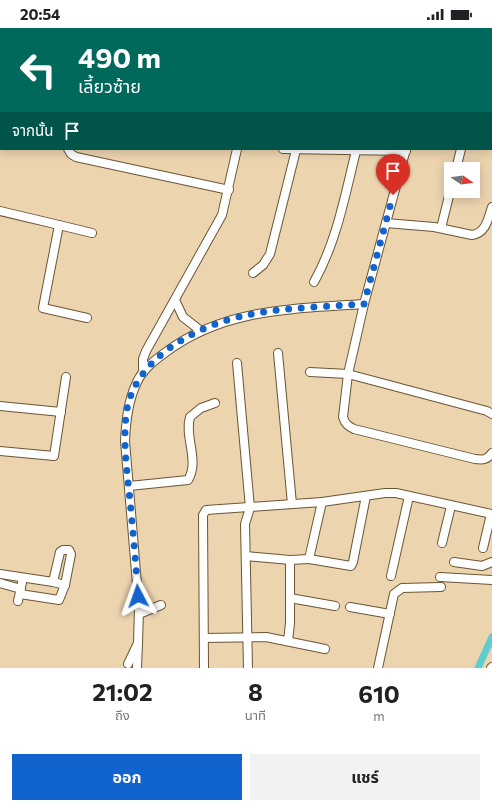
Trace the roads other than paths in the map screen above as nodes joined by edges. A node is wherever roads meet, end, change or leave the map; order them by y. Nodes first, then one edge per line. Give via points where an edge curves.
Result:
1 (69, 150) edge
2 (236, 150) edge
3 (296, 150) joint
4 (406, 150) edge
5 (461, 150) edge
6 (356, 151) junction
7 (458, 162) edge
8 (229, 190) junction
9 (448, 198) edge
10 (492, 207) edge
11 (0, 212) edge
12 (386, 223) junction
13 (59, 225) junction
14 (440, 228) junction
15 (92, 233) dead end
16 (253, 273) dead end
17 (314, 282) dead end
18 (175, 300) junction
19 (364, 304) junction
20 (87, 318) dead end
21 (201, 331) junction
22 (278, 353) dead end
23 (237, 363) dead end
24 (310, 372) dead end
25 (143, 373) junction
26 (348, 374) junction
27 (66, 377) dead end
28 (215, 403) dead end
29 (0, 406) edge
30 (61, 412) junction
31 (492, 414) edge
32 (0, 451) edge
33 (492, 453) edge
34 (129, 486) junction
35 (366, 496) junction
36 (409, 496) junction
37 (322, 502) junction
38 (292, 504) junction
39 (451, 506) junction
40 (250, 508) junction
41 (492, 514) edge
42 (442, 543) dead end
43 (483, 548) dead end
44 (246, 556) junction
45 (308, 559) junction
46 (290, 560) junction
47 (454, 562) dead end
48 (492, 562) edge
49 (0, 574) edge
50 (391, 576) dead end
51 (440, 577) dead end
52 (23, 578) junction
53 (492, 580) edge
54 (53, 582) junction
55 (0, 583) edge
56 (65, 585) junction
57 (440, 587) dead end
58 (20, 595) junction
59 (290, 598) junction
60 (161, 605) dead end
61 (335, 606) dead end
62 (350, 607) dead end
63 (139, 614) junction
64 (390, 614) junction
65 (247, 636) junction
66 (204, 638) junction
67 (288, 641) junction
68 (138, 643) junction
69 (325, 649) dead end
70 (128, 664) dead end
71 (137, 667) edge
72 (204, 668) edge
73 (248, 668) edge
74 (378, 668) edge

1 - 8 street via 76,157
2 - 8 street
3 - 6 street
3 - 16 street via 270,254 263,266
4 - 6 street
4 - 12 street
5 - 7 street
6 - 17 street via 332,241 324,265
8 - 18 street via 222,215
9 - 14 street
10 - 14 street via 484,229 477,234
11 - 13 street
12 - 14 street
12 - 19 street
13 - 15 street
13 - 20 street via 43,308
18 - 21 street via 183,317
18 - 25 street via 142,359
19 - 21 street via 248,315 224,321
19 - 26 street
21 - 25 street via 177,343
22 - 38 street
23 - 40 street
24 - 26 street
25 - 34 street via 126,414 125,442
26 - 31 street
26 - 33 street via 343,417 348,426 475,459 484,460
27 - 30 street
28 - 34 street via 201,408 190,417 189,438 193,466 192,475 188,480
29 - 30 street
30 - 32 street via 54,456
34 - 63 street
35 - 36 street via 385,493
35 - 37 street
35 - 45 street via 351,566
36 - 39 street
36 - 50 street
37 - 38 street
37 - 45 street
38 - 40 street
39 - 41 street
39 - 42 street
40 - 44 street via 245,524
40 - 66 street via 209,509 204,513
41 - 43 street
44 - 46 street
44 - 65 street
45 - 46 street
46 - 59 street
47 - 48 street via 482,566
49 - 52 street
51 - 53 street
52 - 54 street
52 - 58 street
54 - 56 street
54 - 56 street via 60,552 69,550 71,554
55 - 58 street
56 - 58 street via 61,599 57,601
57 - 64 street via 396,590
59 - 61 street
59 - 67 street
60 - 63 street
62 - 64 street
63 - 68 street
64 - 74 street
65 - 66 street
65 - 67 street
65 - 73 street
66 - 72 street
67 - 69 street
68 - 70 street
68 - 71 street

